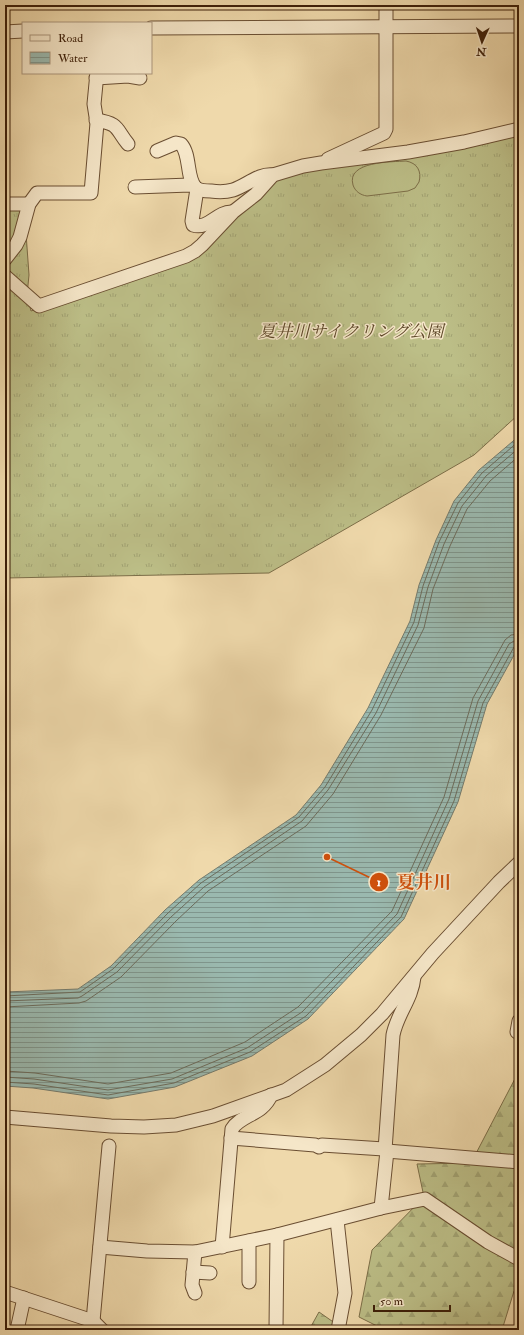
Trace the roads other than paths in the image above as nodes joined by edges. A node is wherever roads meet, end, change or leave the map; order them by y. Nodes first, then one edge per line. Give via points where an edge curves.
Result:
1 (386, 5) edge
2 (519, 26) edge
3 (387, 27) junction
4 (152, 28) edge
5 (22, 31) edge
6 (5, 32) edge
7 (97, 75) edge
8 (132, 76) edge
9 (96, 120) junction
10 (519, 129) edge
11 (128, 144) dead end
12 (157, 151) dead end
13 (321, 162) junction
14 (273, 175) junction
15 (135, 187) dead end
16 (196, 187) junction
17 (5, 204) edge
18 (29, 204) junction
19 (233, 212) junction
20 (5, 259) edge
21 (5, 276) edge
22 (519, 863) edge
23 (414, 975) junction
24 (271, 1095) junction
25 (5, 1117) edge
26 (231, 1138) junction
27 (109, 1146) dead end
28 (386, 1150) junction
29 (519, 1162) edge
30 (382, 1208) junction
31 (337, 1220) junction
32 (277, 1236) junction
33 (250, 1241) junction
34 (100, 1247) junction
35 (222, 1247) junction
36 (195, 1252) junction
37 (519, 1259) edge
38 (193, 1272) junction
39 (210, 1274) dead end
40 (250, 1282) dead end
41 (5, 1292) edge
42 (195, 1293) dead end
43 (24, 1298) junction
44 (98, 1327) edge
45 (17, 1330) edge
46 (276, 1330) edge
47 (338, 1330) edge

1 - 3 street
2 - 3 street
3 - 4 street
3 - 13 street via 386,129 384,133
5 - 6 street
7 - 8 street
7 - 9 street via 94,104
9 - 11 street via 115,126
9 - 18 street via 91,193 37,193
10 - 13 street via 408,152
12 - 16 street via 176,143 181,144
13 - 14 street
14 - 16 street via 259,177 233,190 222,192
14 - 19 street via 256,194
15 - 16 street
16 - 19 street via 193,225 202,226 223,214
17 - 18 street
18 - 20 street via 20,237
19 - 21 street via 202,245 186,256 39,306
22 - 23 street
23 - 24 street via 361,1035 325,1065 286,1090
23 - 28 street via 411,993 396,1022 393,1035
24 - 25 street via 212,1116 176,1125 111,1126
24 - 26 street via 268,1103 235,1124
26 - 28 street via 319,1147 322,1145
26 - 35 street
27 - 34 street
28 - 29 street
28 - 30 street
30 - 31 street
30 - 37 street via 426,1199 488,1242
31 - 32 street
31 - 47 street via 345,1293
32 - 33 street
32 - 46 street
33 - 35 street
33 - 40 street
34 - 36 street
34 - 44 street
35 - 36 street
36 - 38 street
38 - 39 street
38 - 42 street via 192,1285
41 - 43 street
43 - 44 street
43 - 45 street

